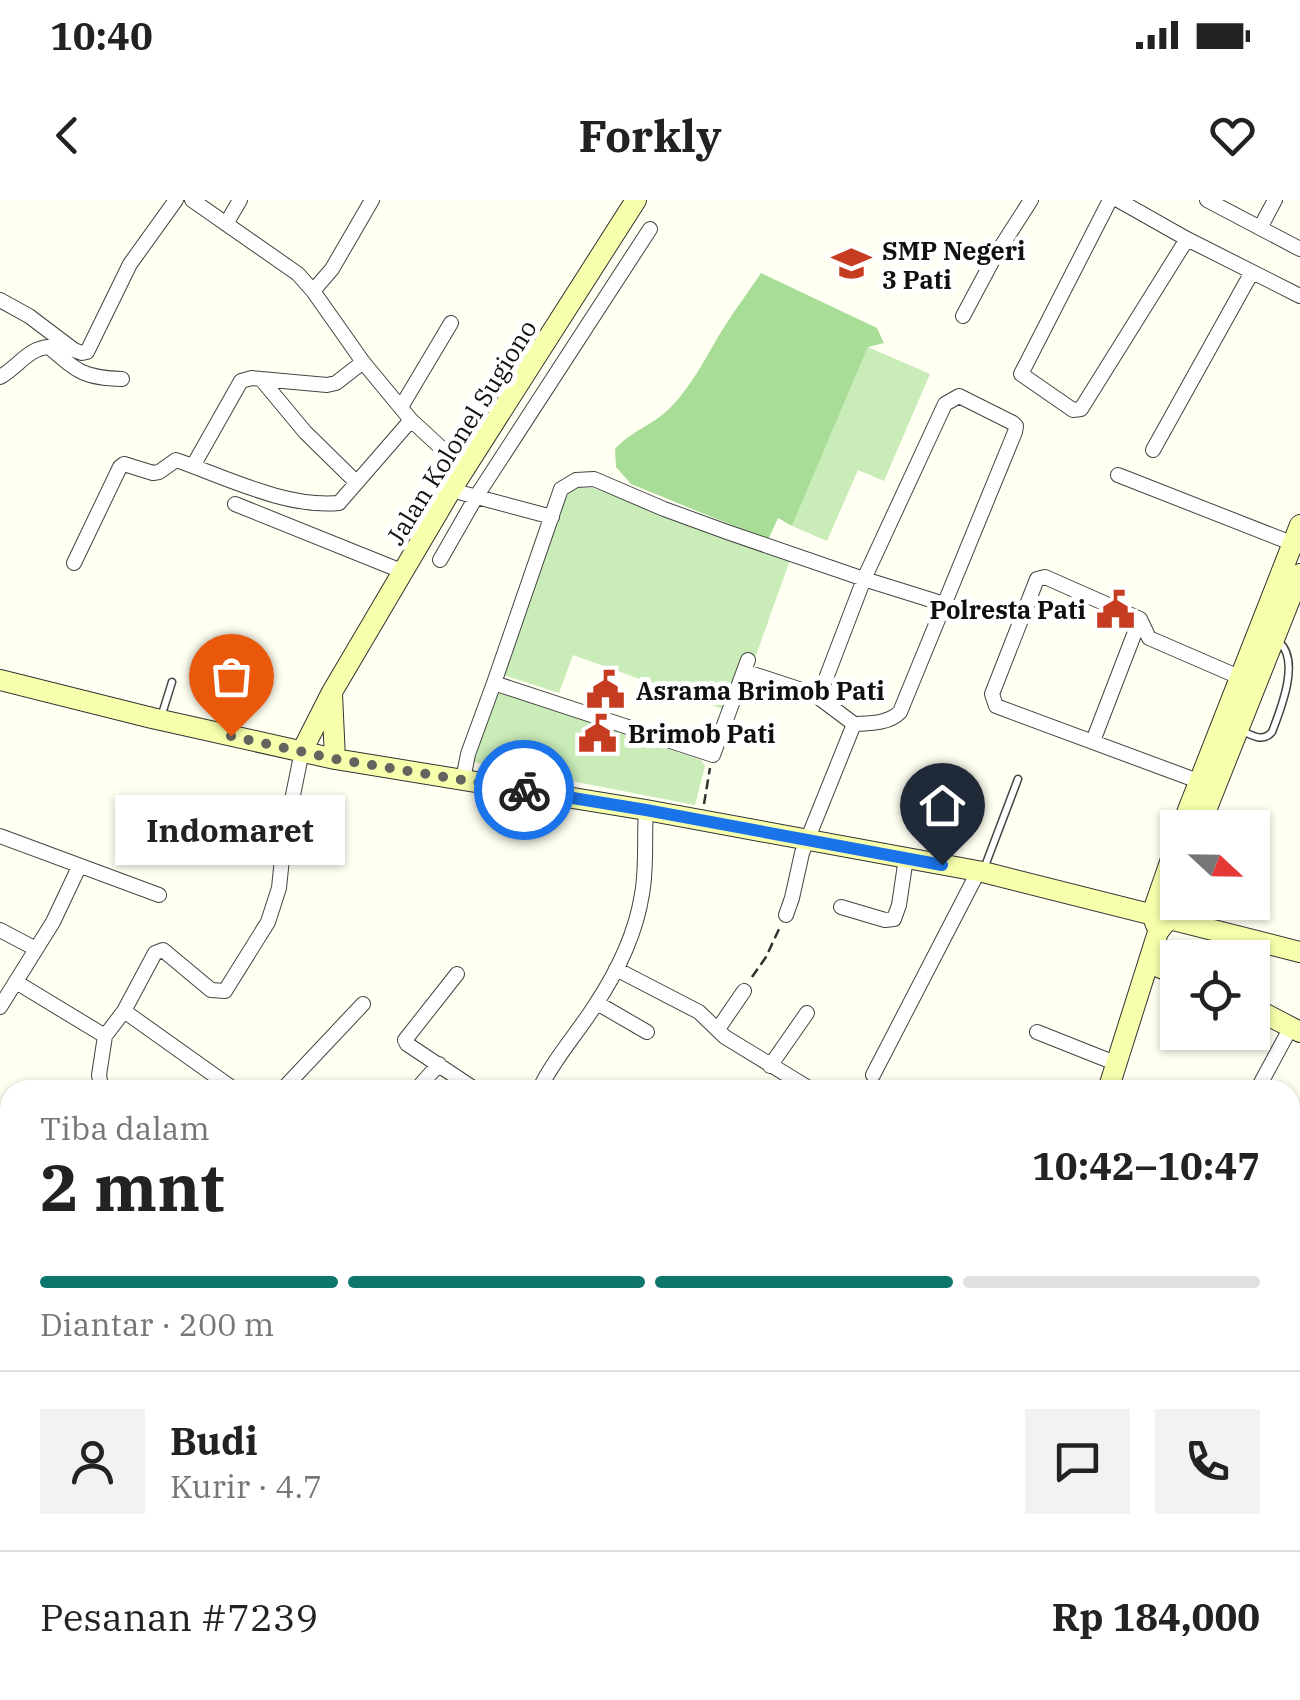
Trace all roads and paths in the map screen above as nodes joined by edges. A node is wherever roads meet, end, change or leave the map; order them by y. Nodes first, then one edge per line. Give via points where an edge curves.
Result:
1 (176, 200) edge
2 (192, 200) edge
3 (240, 200) edge
4 (372, 200) edge
5 (636, 200) edge
6 (1031, 200) edge
7 (1114, 200) edge
8 (1207, 200) edge
9 (1276, 200) edge
10 (226, 224) junction
11 (1260, 228) junction
12 (650, 229) dead end
13 (1187, 239) junction
14 (1300, 249) edge
15 (1252, 272) junction
16 (313, 291) junction
17 (1300, 296) edge
18 (0, 300) edge
19 (962, 316) dead end
20 (450, 323) dead end
21 (363, 362) junction
22 (0, 377) edge
23 (122, 378) dead end
24 (261, 379) junction
25 (400, 407) junction
26 (411, 420) junction
27 (1153, 450) dead end
28 (193, 466) junction
29 (464, 469) junction
30 (1118, 476) dead end
31 (356, 482) junction
32 (451, 490) junction
33 (476, 497) junction
34 (235, 504) dead end
35 (552, 517) junction
36 (1298, 538) edge
37 (440, 560) dead end
38 (74, 563) dead end
39 (404, 572) junction
40 (1300, 574) edge
41 (864, 579) junction
42 (944, 604) junction
43 (1140, 619) junction
44 (1274, 639) junction
45 (0, 680) edge
46 (1248, 681) junction
47 (172, 682) dead end
48 (494, 684) junction
49 (332, 692) junction
50 (814, 694) junction
51 (160, 720) junction
52 (854, 724) junction
53 (1230, 734) junction
54 (1093, 741) junction
55 (302, 752) junction
56 (713, 755) junction
57 (335, 759) junction
58 (1018, 779) dead end
59 (463, 780) junction
60 (1205, 781) junction
61 (646, 810) junction
62 (1194, 810) edge
63 (700, 820) junction
64 (0, 836) edge
65 (808, 840) junction
66 (906, 858) junction
67 (79, 867) junction
68 (980, 872) junction
69 (160, 895) dead end
70 (841, 907) dead end
71 (786, 914) joint
72 (1160, 921) junction
73 (0, 930) edge
74 (36, 949) junction
75 (1300, 952) edge
76 (1149, 963) junction
77 (1160, 968) edge
78 (616, 969) junction
79 (457, 974) dead end
80 (16, 982) junction
81 (744, 991) joint
82 (597, 1003) junction
83 (363, 1004) dead end
84 (0, 1007) edge
85 (124, 1010) junction
86 (807, 1013) dead end
87 (1270, 1017) edge
88 (718, 1030) junction
89 (1295, 1030) edge
90 (647, 1032) dead end
91 (1037, 1032) dead end
92 (105, 1036) junction
93 (438, 1064) junction
94 (1116, 1064) junction
95 (770, 1066) junction
96 (873, 1074) dead end
97 (100, 1080) edge
98 (221, 1080) edge
99 (291, 1080) edge
100 (424, 1080) edge
101 (461, 1080) edge
102 (544, 1080) edge
103 (794, 1080) edge
104 (1111, 1080) edge
105 (1264, 1080) edge

1 - 18 street via 130,264 86,352
2 - 10 street
3 - 10 street
4 - 16 street
5 - 29 main road, Jalan Kolonel Sugiono
6 - 19 street
7 - 13 street
7 - 13 street via 1021,374 1073,410 1081,409
8 - 11 street
9 - 11 street
10 - 16 street
11 - 14 street
12 - 33 street
13 - 15 street
15 - 17 street
15 - 27 street
16 - 21 street
20 - 25 street
21 - 24 street via 327,385
21 - 25 street
22 - 23 street via 36,348 48,347 78,372
24 - 28 street via 242,381
24 - 31 street
25 - 26 street
26 - 29 street
26 - 31 street
28 - 31 street via 274,496 325,504 342,501
28 - 38 street via 176,460 153,473 120,467
29 - 32 main road, Jalan Kolonel Sugiono
30 - 36 street
32 - 33 street
32 - 39 main road, Jalan Kolonel Sugiono
33 - 35 street
33 - 37 street
34 - 39 street
35 - 41 street via 561,489 594,480
35 - 48 street
36 - 46 main road
39 - 49 main road, Jalan Kolonel Sugiono
40 - 44 main road
41 - 42 street
41 - 42 street via 945,404 958,396 1016,426
41 - 50 street via 826,681
42 - 52 street via 900,712 886,721
43 - 46 street via 1148,638
43 - 54 street
43 - 54 street via 1037,579 992,694 996,706
44 - 46 main road
44 - 53 lane via 1294,654 1295,670 1272,732 1260,738
45 - 51 main road
46 - 53 main road
47 - 51 lane
48 - 56 street
48 - 59 street
49 - 55 main road, Jalan Kolonel Sugiono
49 - 57 main road
50 - 52 street
50 - 56 street via 746,666
51 - 55 main road
52 - 65 street
53 - 60 main road
54 - 60 street
55 - 57 main road
55 - 85 street via 268,922 225,990 210,990 158,950
56 - 63 path
57 - 59 main road
58 - 68 lane
59 - 61 main road
60 - 62 main road
61 - 63 main road
61 - 78 street via 642,894
63 - 65 main road
64 - 67 street
65 - 66 main road
65 - 71 street
66 - 68 main road
66 - 70 street via 894,918
67 - 69 street
67 - 74 street
68 - 72 main road
68 - 96 street
71 - 81 path
72 - 75 main road
72 - 76 main road
73 - 74 street
74 - 80 street
76 - 77 main road
76 - 94 main road
78 - 82 street
78 - 88 street via 699,1012
79 - 93 street via 406,1040
80 - 84 street
80 - 92 street
81 - 88 street
82 - 90 street
82 - 102 street
83 - 99 street
85 - 92 street
85 - 98 street
86 - 95 street
87 - 89 main road
88 - 95 street
89 - 105 street
91 - 94 street
92 - 97 street
93 - 100 street
93 - 101 street
94 - 104 main road
95 - 103 street

